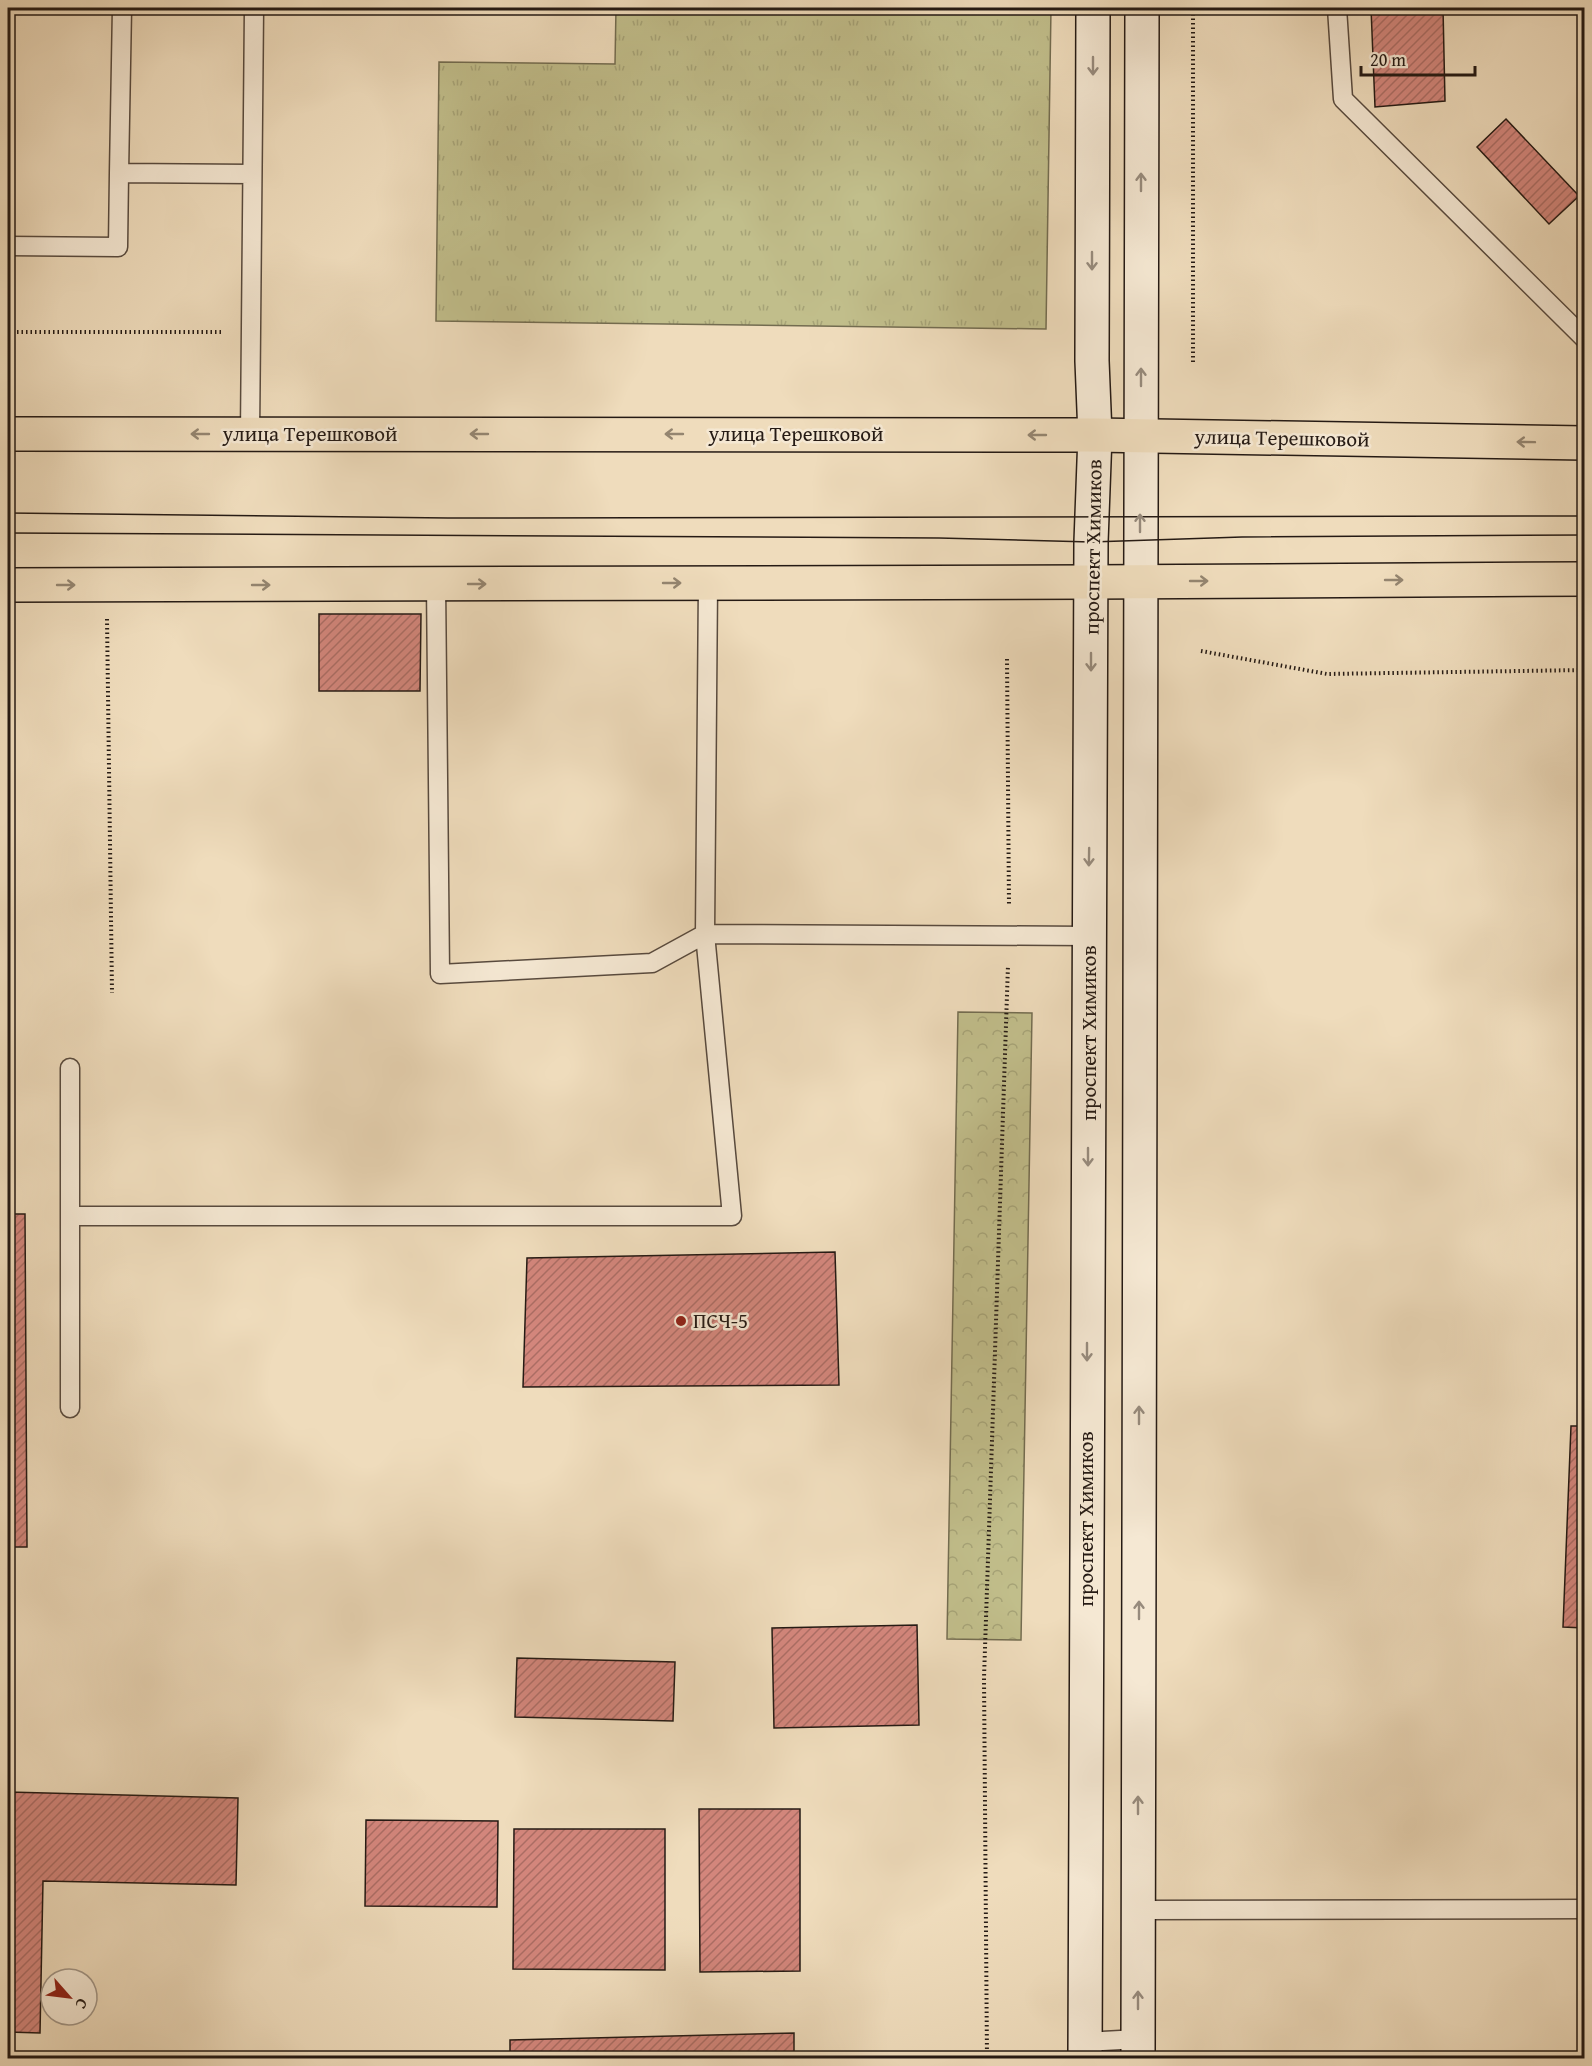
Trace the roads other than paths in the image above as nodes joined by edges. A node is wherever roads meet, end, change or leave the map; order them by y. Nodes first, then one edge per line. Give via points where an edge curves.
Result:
1 (122, 8) edge
2 (254, 8) edge
3 (1094, 8) edge
4 (1142, 8) edge
5 (1337, 8) edge
6 (119, 173) junction
7 (252, 174) junction
8 (8, 246) edge
9 (1584, 338) edge
10 (8, 434) edge
11 (250, 435) junction
12 (1095, 435) junction
13 (1141, 436) junction
14 (1584, 443) edge
15 (1584, 579) edge
16 (1141, 581) junction
17 (1091, 582) junction
18 (708, 583) junction
19 (436, 584) junction
20 (8, 585) edge
21 (705, 934) junction
22 (1089, 936) junction
23 (70, 1068) dead end
24 (71, 1216) junction
25 (70, 1408) dead end
26 (1584, 1909) edge
27 (1138, 1910) junction
28 (1138, 2049) edge
29 (1085, 2050) edge

1 - 6 lane
2 - 7 lane
3 -> 12 main road, проспект Химиков
13 -> 4 main road
5 - 9 lane via 1343,99
6 - 7 lane
6 - 8 lane via 118,248
7 - 11 lane
11 -> 10 main road, улица Терешковой
12 -> 11 main road, улица Терешковой
12 - 13 main road, улица Терешковой
12 - 17 main road, проспект Химиков
14 -> 13 main road, улица Терешковой
16 -> 13 main road
16 -> 15 main road
16 - 17 main road
27 -> 16 main road
17 - 18 main road
17 -> 22 main road, проспект Химиков
19 -> 18 main road
18 - 21 lane
20 -> 19 main road
19 - 21 lane via 440,974 652,963
21 - 22 lane
21 - 24 lane via 732,1215
22 -> 29 main road, проспект Химиков
23 - 24 lane
24 - 25 lane
26 - 27 lane
28 -> 27 main road
28 - 29 lane

